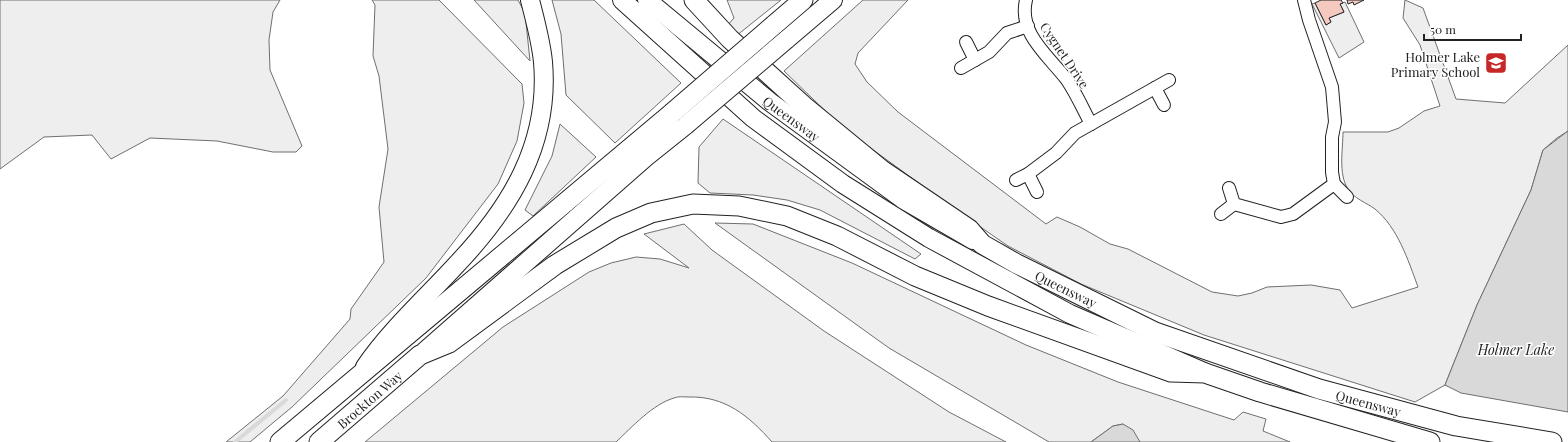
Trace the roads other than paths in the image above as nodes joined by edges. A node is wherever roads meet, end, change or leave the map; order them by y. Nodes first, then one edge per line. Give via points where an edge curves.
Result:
1 (530, 0) edge
2 (622, 0) edge
3 (647, 0) edge
4 (694, 0) edge
5 (803, 0) edge
6 (833, 0) edge
7 (1026, 0) edge
8 (1304, 0) edge
9 (1028, 26) junction
10 (966, 42) dead end
11 (975, 60) junction
12 (961, 68) dead end
13 (1169, 80) dead end
14 (1156, 88) junction
15 (1164, 105) dead end
16 (1091, 124) junction
17 (641, 150) junction
18 (1028, 174) junction
19 (1016, 180) dead end
20 (1334, 184) junction
21 (1229, 188) dead end
22 (1037, 192) dead end
23 (1347, 197) dead end
24 (1234, 204) junction
25 (1221, 214) dead end
26 (982, 244) junction
27 (420, 355) junction
28 (1205, 372) junction
29 (359, 376) junction
30 (280, 442) edge
31 (319, 442) edge
32 (1430, 442) edge
33 (1552, 442) edge

1 - 29 main road via 543,62 543,93 540,121 527,164 500,213 458,264 381,343
2 - 28 main road, Queensway via 754,118 843,184 929,238 1070,314
3 - 26 main road, Queensway via 770,102 898,196
4 - 26 highway via 730,39 804,106 882,170 969,229
5 - 17 highway, Brockton Way, bridge via 672,113
6 - 17 main road, bridge via 686,125
7 - 9 street, Cygnet Drive via 1024,10
8 - 20 street via 1332,87 1335,122 1332,137
9 - 11 street via 1007,33 989,52
9 - 16 street, Cygnet Drive via 1042,52 1067,80
10 - 11 street
11 - 12 street
13 - 14 street
14 - 15 street
14 - 16 street
16 - 18 street via 1074,133 1056,153
17 - 27 main road via 612,187
17 - 29 highway, Brockton Way via 600,172
18 - 19 street
18 - 22 street
20 - 23 street
20 - 24 street via 1293,214 1281,217
21 - 24 street
24 - 25 street
26 - 33 highway, Queensway via 1063,288 1163,335 1327,391 1456,426
27 - 28 highway, Brockton Way via 448,343 555,265 616,228 651,213 693,204 739,206 787,216 837,236 915,276 988,306 1171,372
27 - 31 highway, Brockton Way
28 - 32 highway, Queensway via 1260,392
29 - 30 highway, Brockton Way

